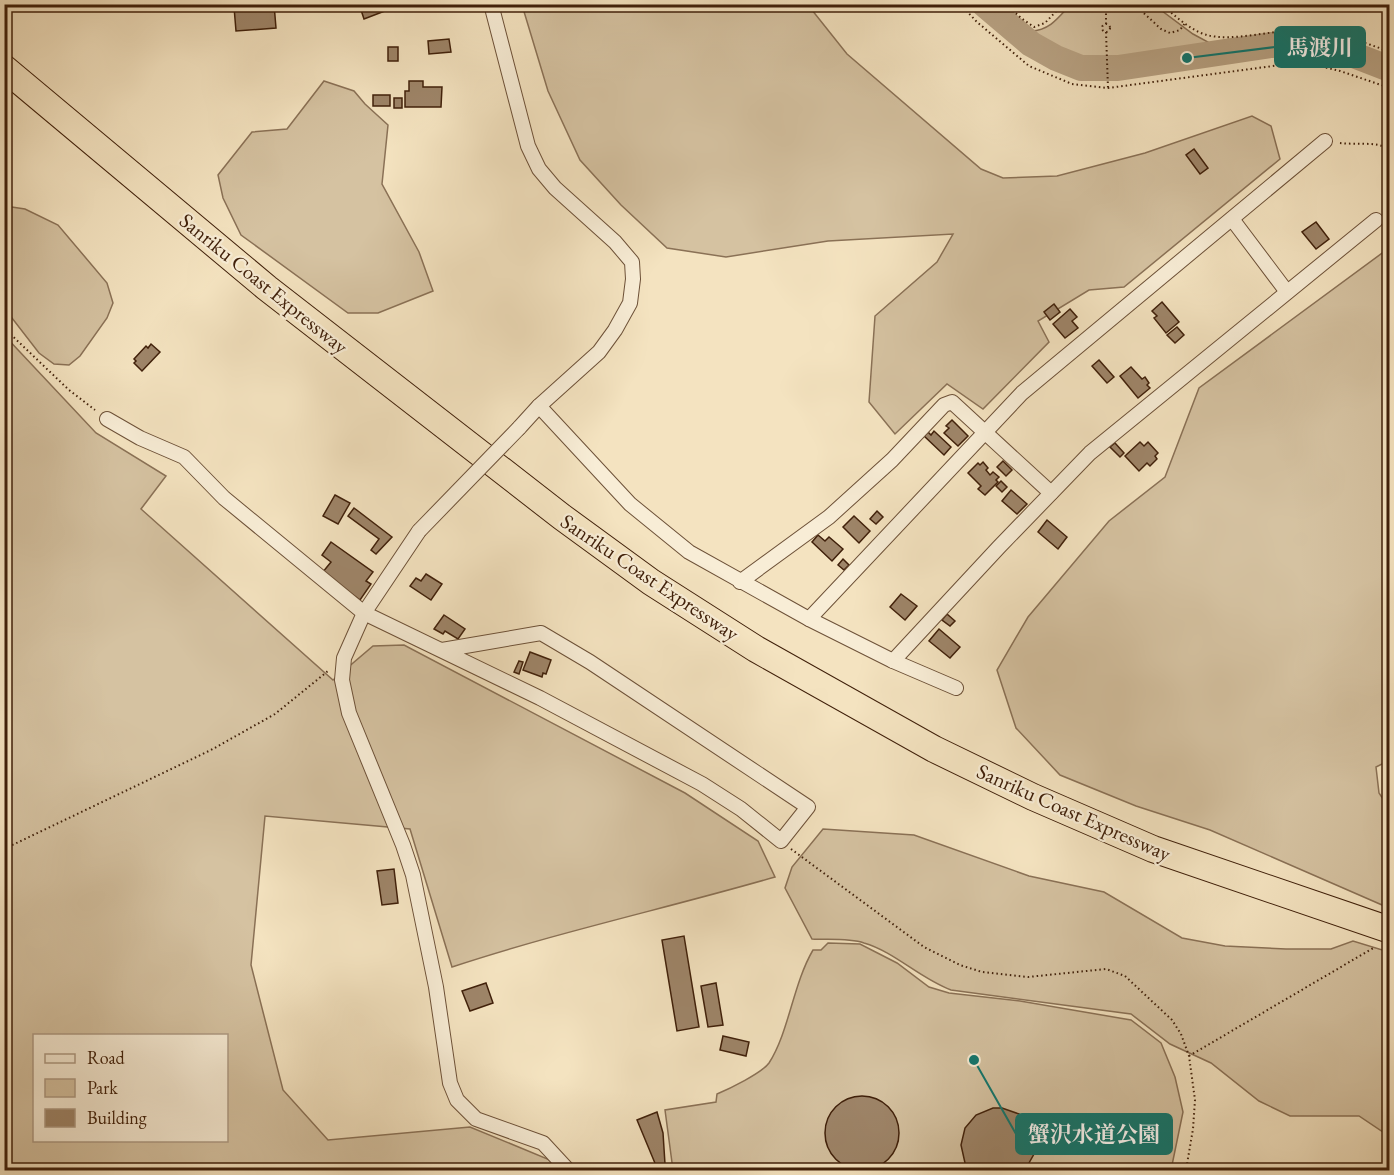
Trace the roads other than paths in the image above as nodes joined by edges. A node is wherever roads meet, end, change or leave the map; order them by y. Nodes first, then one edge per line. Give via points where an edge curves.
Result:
1 (491, 4) edge
2 (4, 68) edge
3 (1325, 141) road end
4 (1232, 219) junction
5 (1376, 220) dead end
6 (1287, 292) junction
7 (539, 406) junction
8 (107, 419) road end
9 (984, 432) junction
10 (1051, 493) junction
11 (740, 582) junction
12 (364, 613) junction
13 (809, 619) junction
14 (442, 650) junction
15 (893, 661) junction
16 (956, 688) dead end
17 (1385, 937) edge
18 (568, 1170) edge

1 - 7 street via 528,146 539,169 632,262 630,303 615,330 599,352
2 - 17 highway, Sanriku Coast Expressway via 267,288 543,503 651,582 756,649 934,749 1033,797 1153,849 1355,919
3 - 4 street
4 - 6 street
4 - 9 street via 1022,393
5 - 6 street
6 - 10 street via 1090,453
7 - 11 street via 630,504 689,552
7 - 12 street, bridge via 419,531
8 - 12 street via 184,457 224,498
9 - 10 street
9 - 11 street via 952,402 944,405 892,460 829,517
9 - 13 street
10 - 15 street
11 - 13 street
12 - 14 street
12 - 18 street via 344,658 342,680 349,713 413,875 436,987 450,1083 457,1100 476,1119 543,1143
13 - 15 street
14 - 14 street via 702,784 781,841 808,807 541,633
15 - 16 street

